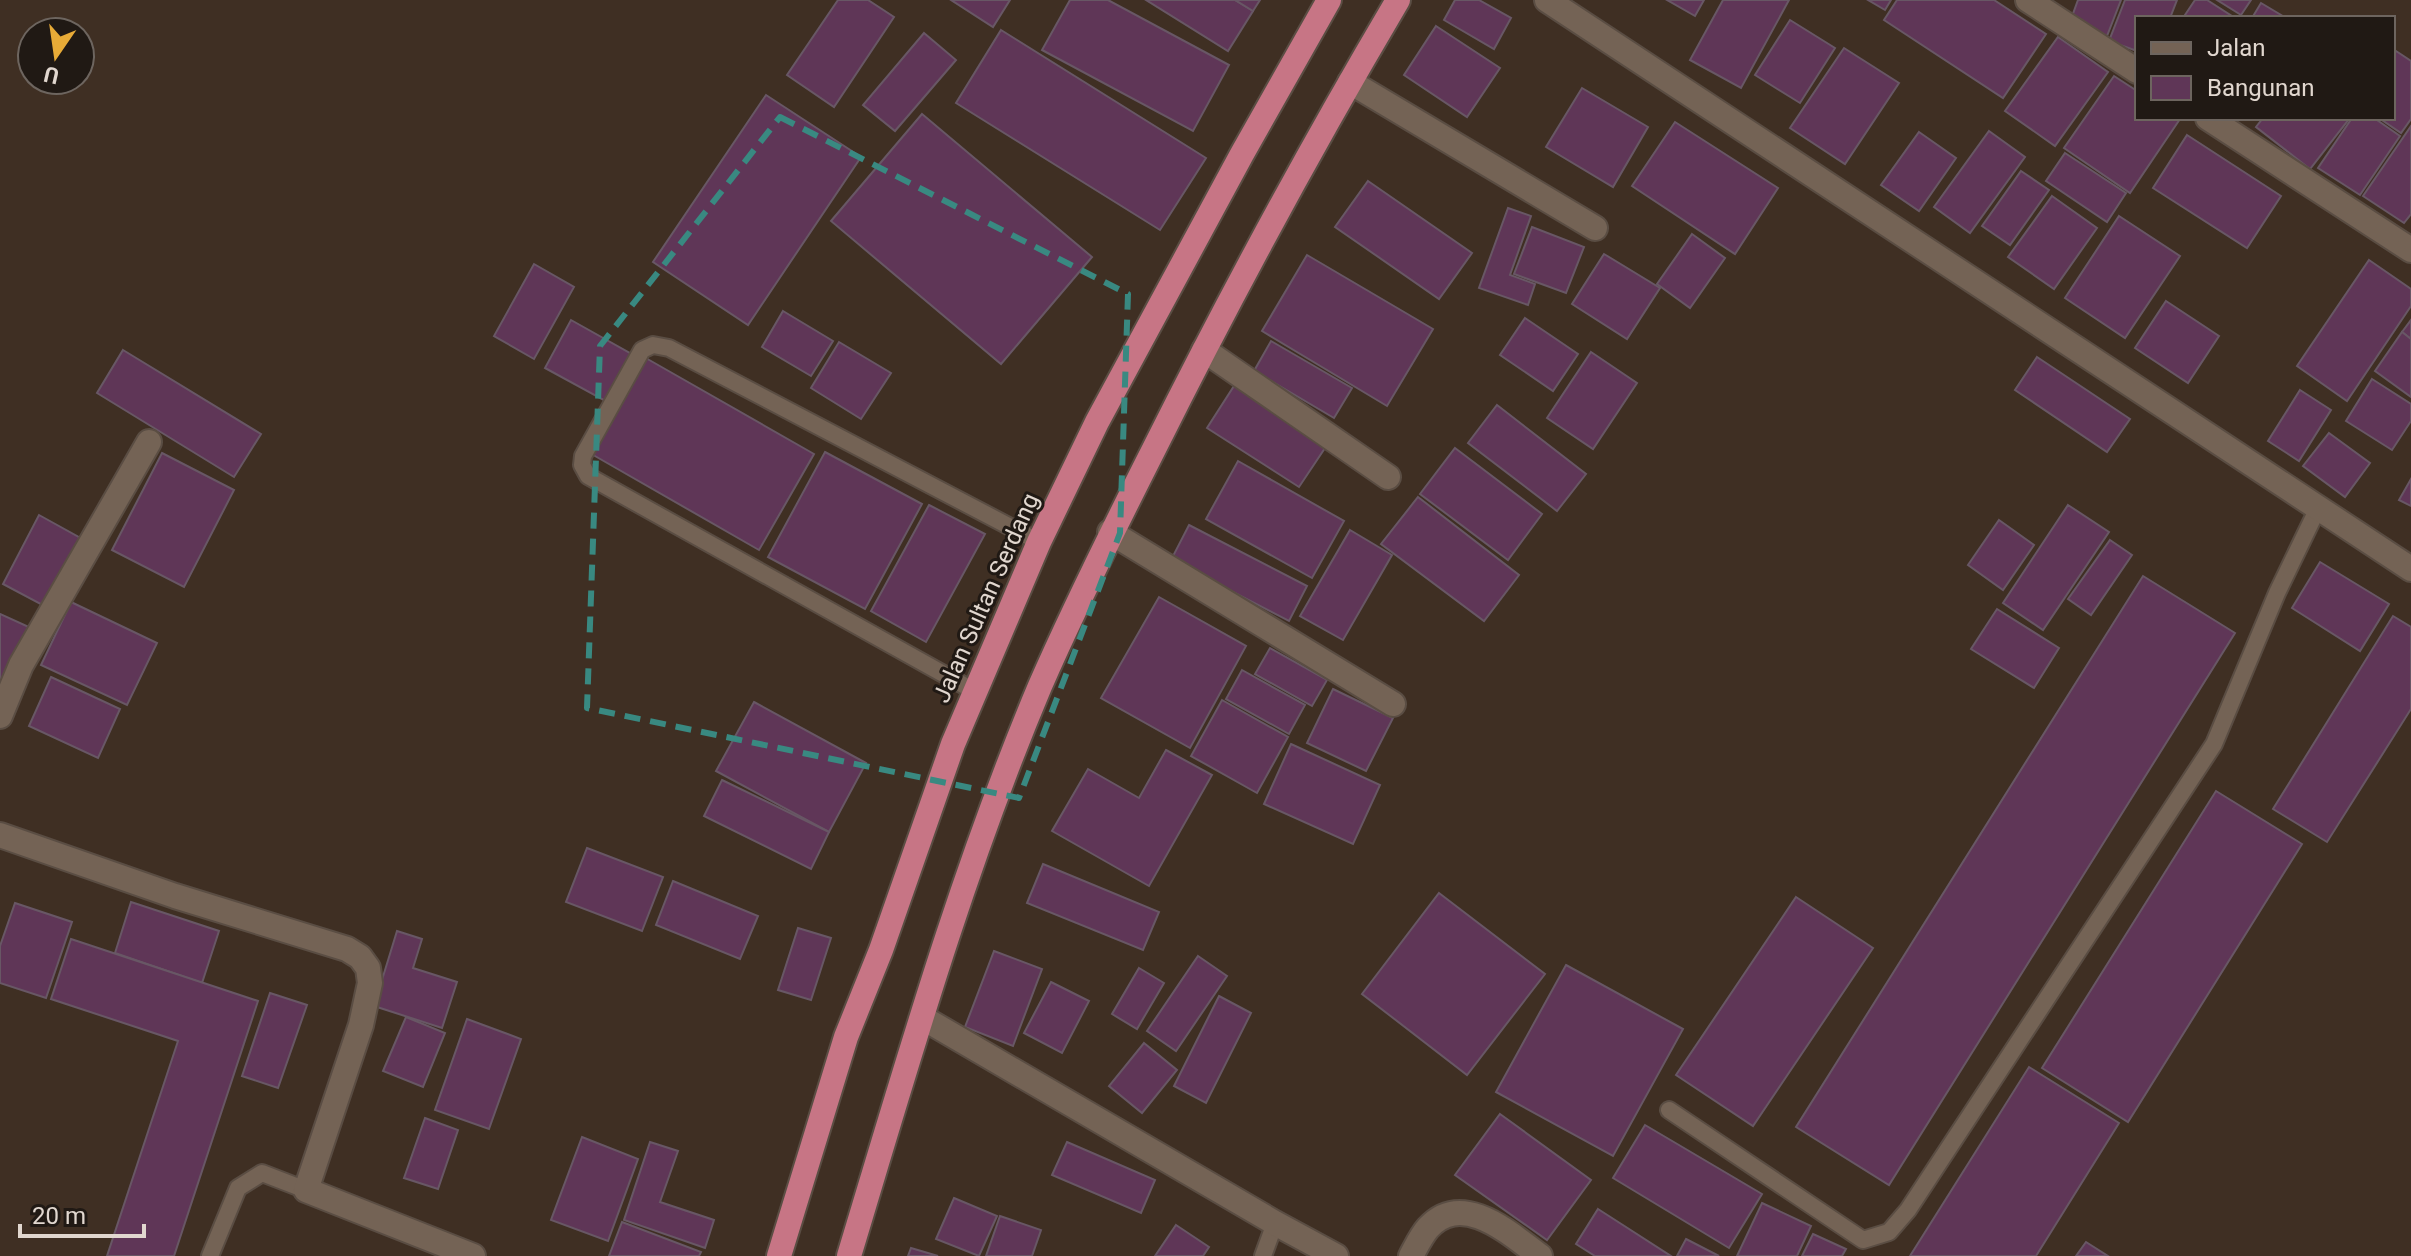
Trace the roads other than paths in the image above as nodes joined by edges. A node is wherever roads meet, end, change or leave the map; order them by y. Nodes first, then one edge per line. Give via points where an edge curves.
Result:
1 (1329, 0) edge
2 (1398, 0) edge
3 (1547, 0) edge
4 (2028, 0) edge
5 (2135, 70) edge
6 (1350, 82) junction
7 (2211, 120) edge
8 (1595, 228) dead end
9 (2411, 250) edge
10 (1204, 350) junction
11 (149, 442) dead end
12 (1388, 477) dead end
13 (2318, 508) junction
14 (1110, 532) junction
15 (1039, 542) junction
16 (2411, 569) edge
17 (974, 691) junction
18 (1393, 704) dead end
19 (0, 716) edge
20 (0, 835) edge
21 (923, 1018) junction
22 (1669, 1110) dead end
23 (306, 1190) junction
24 (1275, 1223) junction
25 (210, 1256) edge
26 (473, 1256) edge
27 (779, 1256) edge
28 (849, 1256) edge
29 (1263, 1256) edge
30 (1336, 1256) edge
31 (1411, 1256) edge
32 (1540, 1256) edge

1 - 15 highway, Jalan Sultan Serdang via 1105,408
2 - 6 highway
3 - 13 street
4 - 5 street
6 - 8 street
6 - 10 highway
7 - 9 street
10 - 12 street
10 - 14 highway
11 - 19 street via 21,665
13 - 16 street
13 - 22 lane via 2214,744 1889,1232 1863,1240
14 - 18 street
14 - 21 highway via 1017,744 951,920
15 - 17 highway, Jalan Sultan Serdang
15 - 17 lane via 669,348 653,345 642,350 583,456 588,476
17 - 27 highway, Jalan Sultan Serdang via 846,1037
20 - 23 street via 360,957 370,983 361,1025
21 - 24 street
21 - 28 highway
23 - 25 lane via 262,1173 238,1188
23 - 26 street
24 - 29 lane
24 - 30 street
31 - 32 street via 1428,1227 1460,1213 1475,1214

